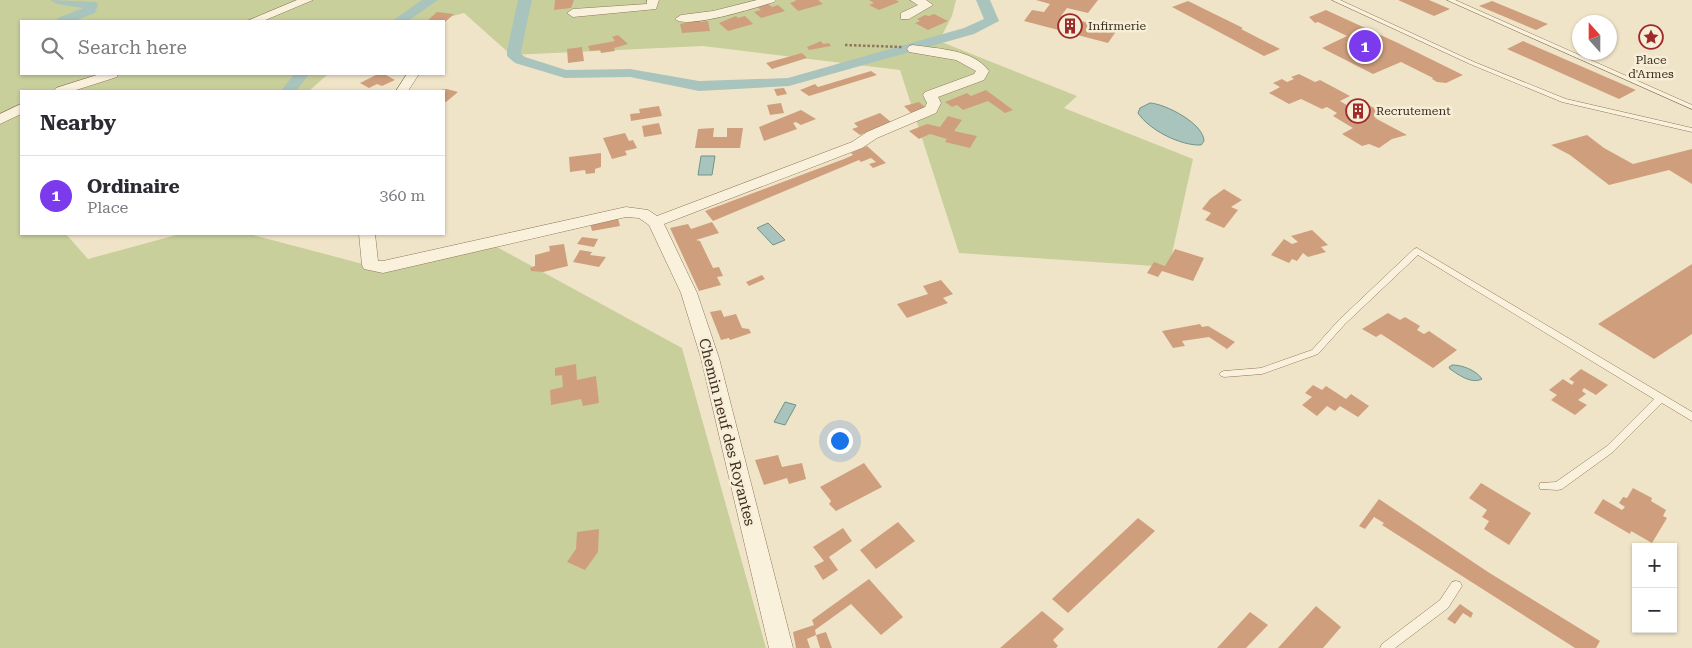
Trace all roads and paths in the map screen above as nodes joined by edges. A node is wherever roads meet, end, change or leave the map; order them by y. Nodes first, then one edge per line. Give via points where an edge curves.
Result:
1 (307, 0) edge
2 (653, 0) edge
3 (770, 0) edge
4 (916, 0) edge
5 (1335, 0) edge
6 (1450, 0) edge
7 (574, 13) dead end
8 (905, 16) dead end
9 (681, 19) dead end
10 (256, 20) edge
11 (845, 45) dead end
12 (908, 48) joint
13 (109, 75) edge
14 (412, 75) edge
15 (64, 90) edge
16 (403, 90) edge
17 (1692, 107) edge
18 (20, 109) edge
19 (0, 120) edge
20 (1692, 130) edge
21 (655, 222) junction
22 (367, 235) edge
23 (1224, 374) dead end
24 (1661, 398) junction
25 (1692, 417) edge
26 (1544, 486) dead end
27 (1456, 586) dead end
28 (781, 648) edge
29 (1386, 648) edge

1 - 10 street
2 - 7 street via 652,7
3 - 9 street via 714,15
4 - 8 street via 926,5
5 - 20 lane via 1564,101
6 - 17 lane
11 - 12 path
12 - 21 street via 958,57 978,65 983,71 979,77 930,95 934,103 931,110 857,144
13 - 15 street
14 - 16 street
18 - 19 street
21 - 22 street via 643,213 626,212 383,266 370,265
21 - 28 street, Chemin neuf des Royantes via 689,292 710,358
23 - 24 lane via 1262,370 1315,352 1417,251
24 - 25 lane
24 - 26 lane via 1610,449 1558,486
27 - 29 lane via 1444,604

